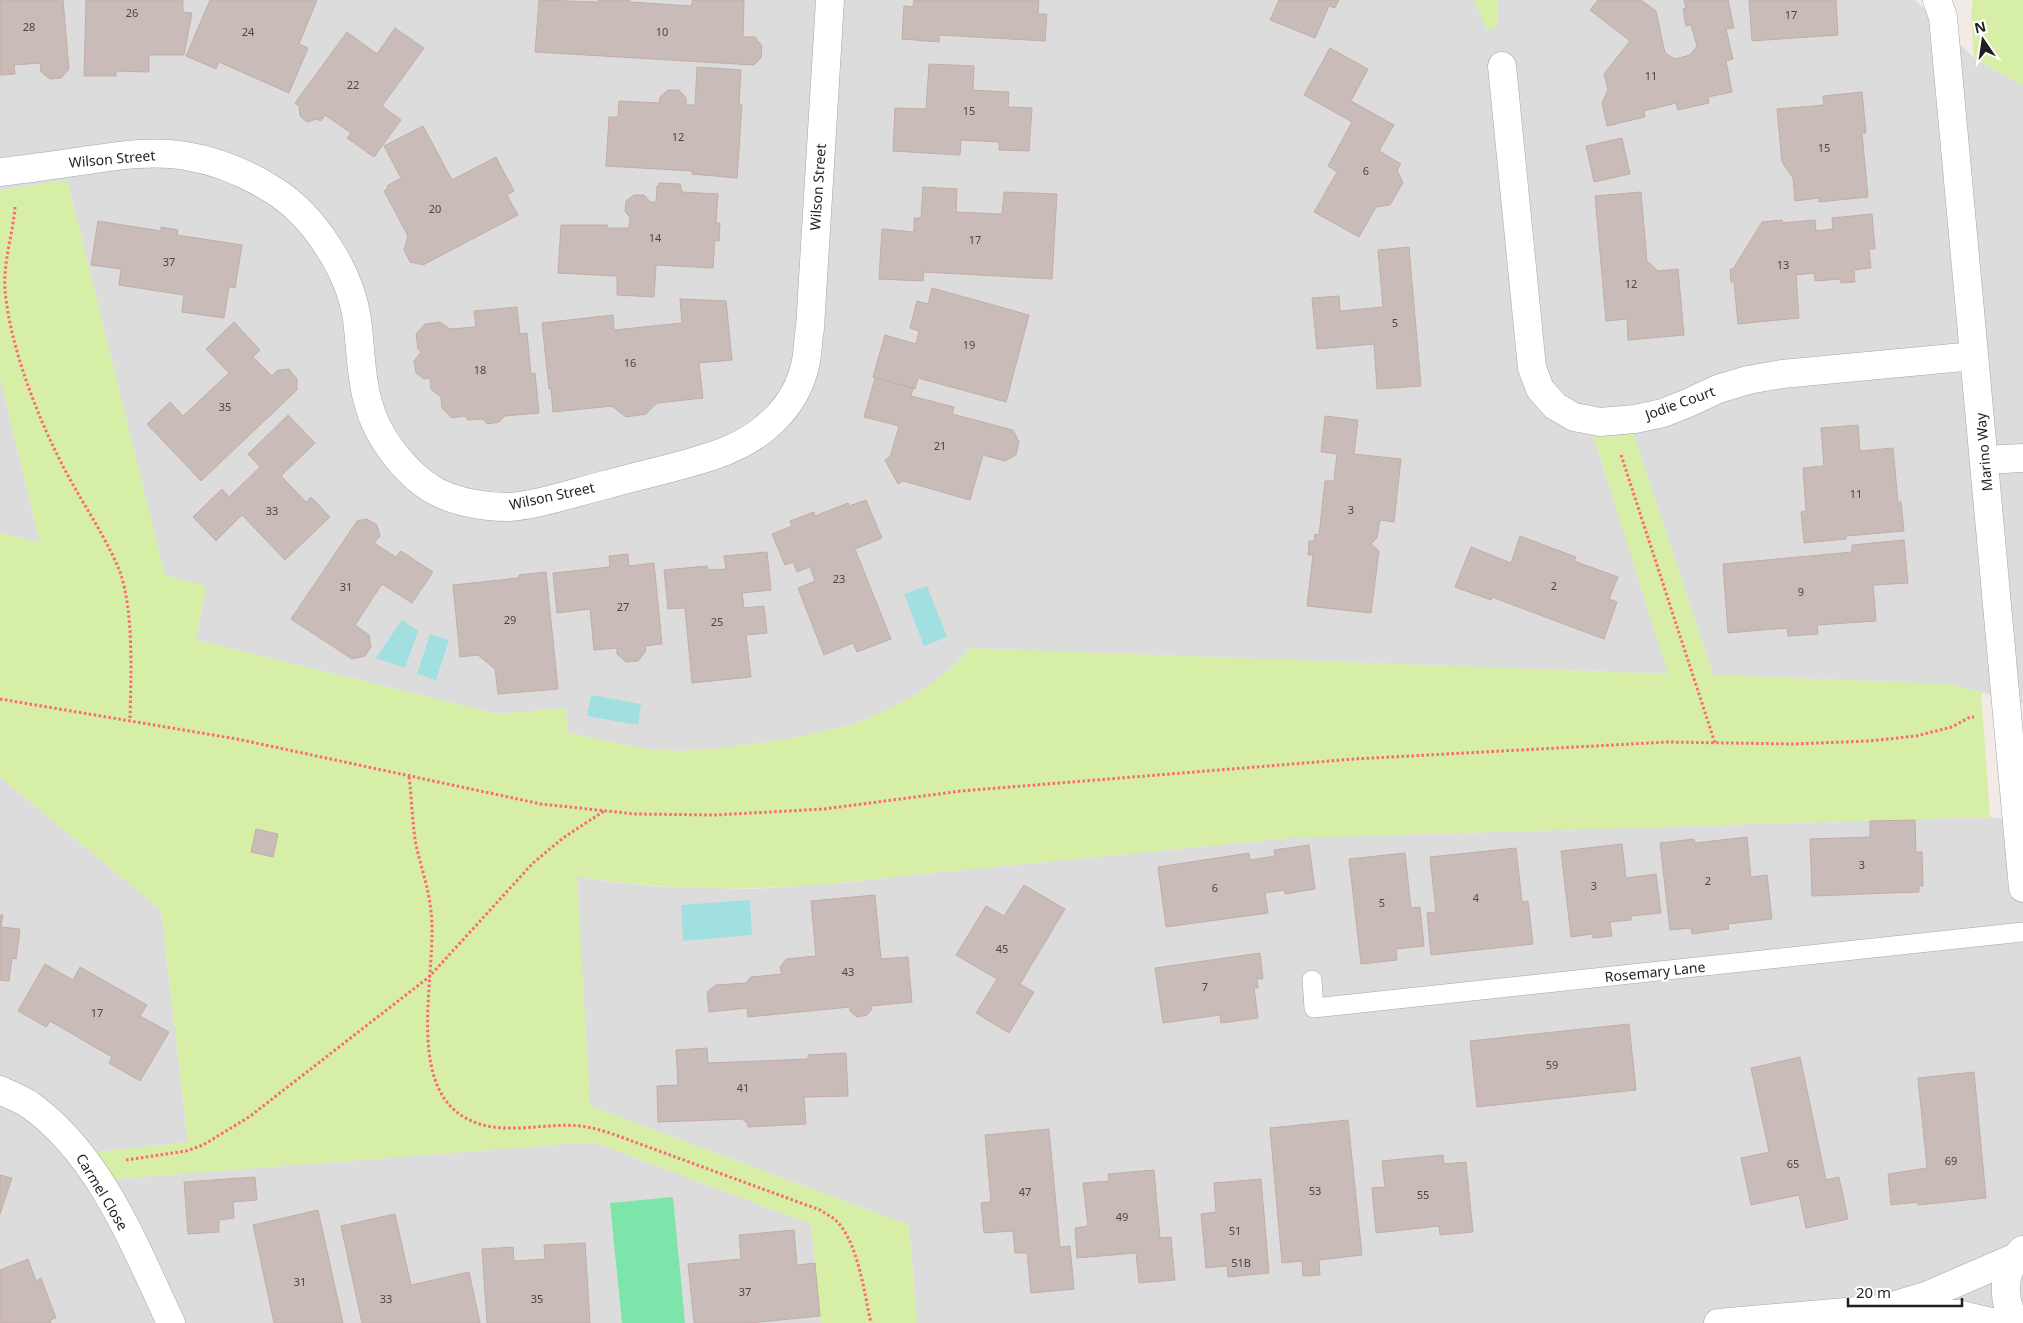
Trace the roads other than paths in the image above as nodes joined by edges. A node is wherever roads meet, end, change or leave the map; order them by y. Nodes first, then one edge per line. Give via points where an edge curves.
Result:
1 (830, 0) edge
2 (1944, 6) edge
3 (1502, 66) dead end
4 (0, 172) edge
5 (1974, 356) junction
6 (2023, 458) edge
7 (1985, 460) junction
8 (2023, 888) edge
9 (2023, 932) edge
10 (1312, 980) dead end
11 (0, 1090) edge
12 (2021, 1250) edge
13 (1880, 1309) junction
14 (171, 1323) edge
15 (1718, 1323) edge
16 (1996, 1323) edge
17 (2017, 1323) edge

1 - 4 street, Wilson Street via 810,328 806,362 796,391 761,433 736,448 543,501 508,507 471,503 437,492 411,472 377,429 361,368 352,297 341,268 303,216 276,191 216,162 184,156 144,154
2 - 5 street, Marino Way
3 - 5 street, Jodie Court via 1532,368 1540,389 1555,406 1574,417 1600,422 1635,419 1765,377
5 - 7 street, Marino Way
6 - 7 street
7 - 8 street, Marino Way
9 - 10 lane, Rosemary Lane via 1314,1008
11 - 14 street, Carmel Close via 29,1105 61,1131 91,1168 108,1195
12 - 13 street via 1926,1296
12 - 17 street via 2008,1271 2005,1286 2006,1302
13 - 15 street
13 - 16 street via 1958,1314

